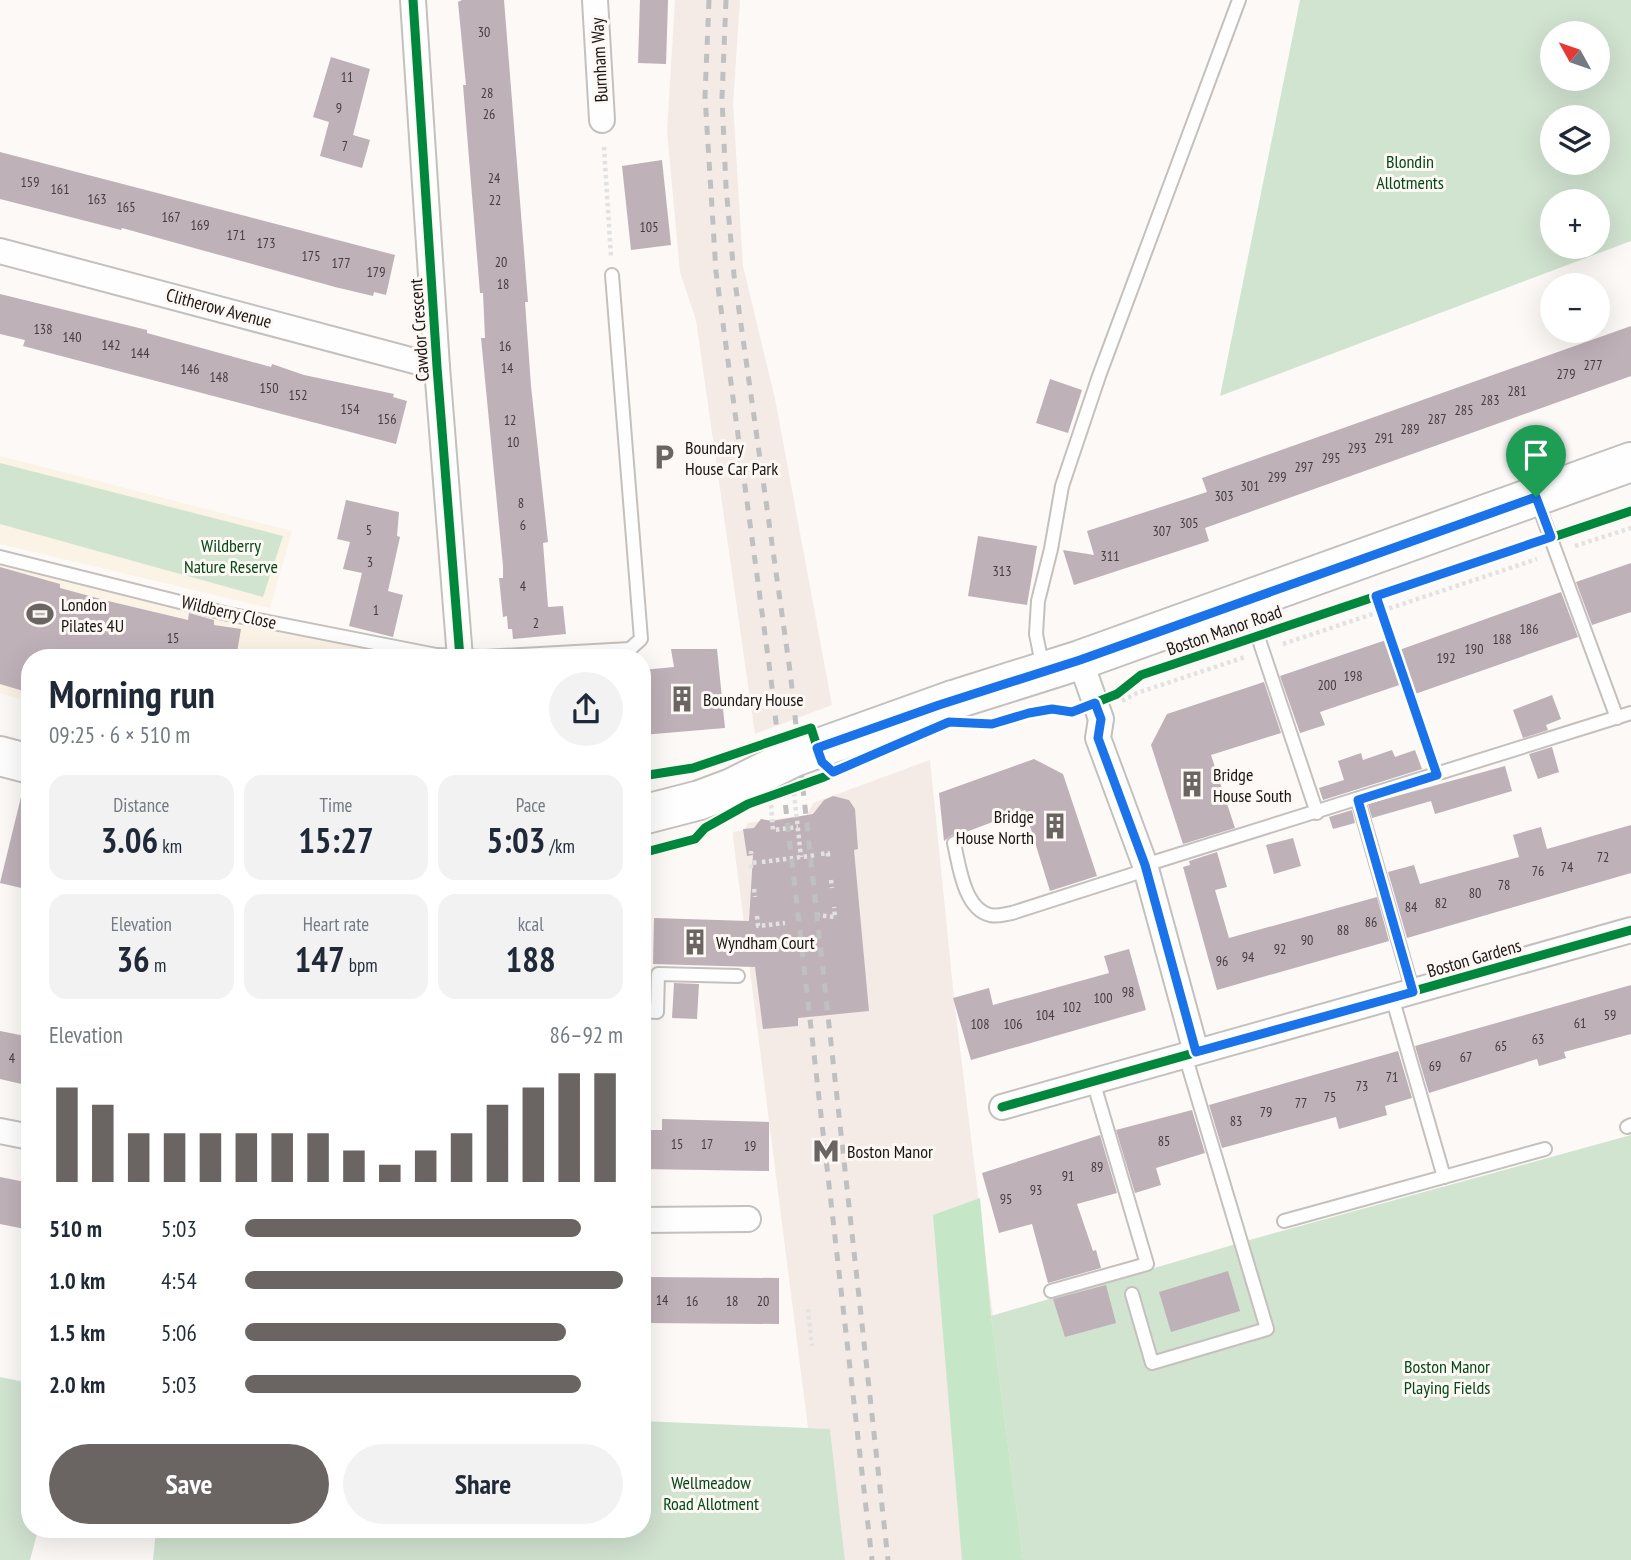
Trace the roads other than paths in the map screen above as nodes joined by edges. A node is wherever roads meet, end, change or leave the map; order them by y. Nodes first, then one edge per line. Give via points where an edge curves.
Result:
1 (413, 0) edge
2 (595, 0) edge
3 (1238, 0) edge
4 (602, 120) road end
5 (0, 251) edge
6 (612, 275) road end
7 (437, 367) junction
8 (1631, 462) edge
9 (1536, 497) junction
10 (0, 557) edge
11 (1246, 601) junction
12 (410, 649) edge
13 (459, 649) edge
14 (629, 649) edge
15 (1080, 660) junction
16 (1044, 672) junction
17 (1631, 713) edge
18 (1616, 718) junction
19 (0, 756) edge
20 (21, 762) edge
21 (1358, 800) junction
22 (651, 813) edge
23 (1317, 813) junction
24 (954, 843) dead end
25 (1145, 868) junction
26 (1631, 930) edge
27 (738, 976) dead end
28 (1402, 994) junction
29 (651, 1012) edge
30 (1190, 1054) junction
31 (1093, 1081) junction
32 (1002, 1107) dead end
33 (0, 1130) edge
34 (21, 1135) edge
35 (1545, 1149) dead end
36 (1444, 1177) junction
37 (748, 1219) dead end
38 (651, 1220) edge
39 (1284, 1221) dead end
40 (1051, 1290) dead end
41 (1132, 1294) dead end

1 - 7 street, Cawdor Crescent
2 - 4 street, Burnham Way
3 - 16 lane via 1062,486 1038,601 1036,634
5 - 7 street, Clitherow Avenue
6 - 14 lane, Wildberry Close via 641,639
7 - 13 street, Cawdor Crescent
8 - 9 main road, Boston Manor Road
9 - 11 main road, Boston Manor Road
9 - 18 lane
10 - 12 lane, Wildberry Close via 228,614
11 - 15 main road, Boston Manor Road
11 - 23 lane
15 - 16 main road, Boston Manor Road
15 - 25 street via 1104,704 1098,738
16 - 22 main road, Boston Manor Road, bridge via 794,757 700,800
17 - 18 lane
18 - 21 lane
19 - 20 main road
21 - 23 lane
21 - 28 lane
23 - 25 lane
24 - 25 lane via 972,900 981,912 994,916
25 - 30 street
26 - 28 street, Boston Gardens
27 - 29 lane via 658,974 657,1012
28 - 30 street, Boston Gardens
28 - 36 lane
30 - 31 street, Boston Gardens
30 - 41 lane via 1267,1329 1152,1363
31 - 32 street, Boston Gardens
31 - 40 lane via 1147,1264
33 - 34 street
35 - 36 lane
36 - 39 lane
37 - 38 street

